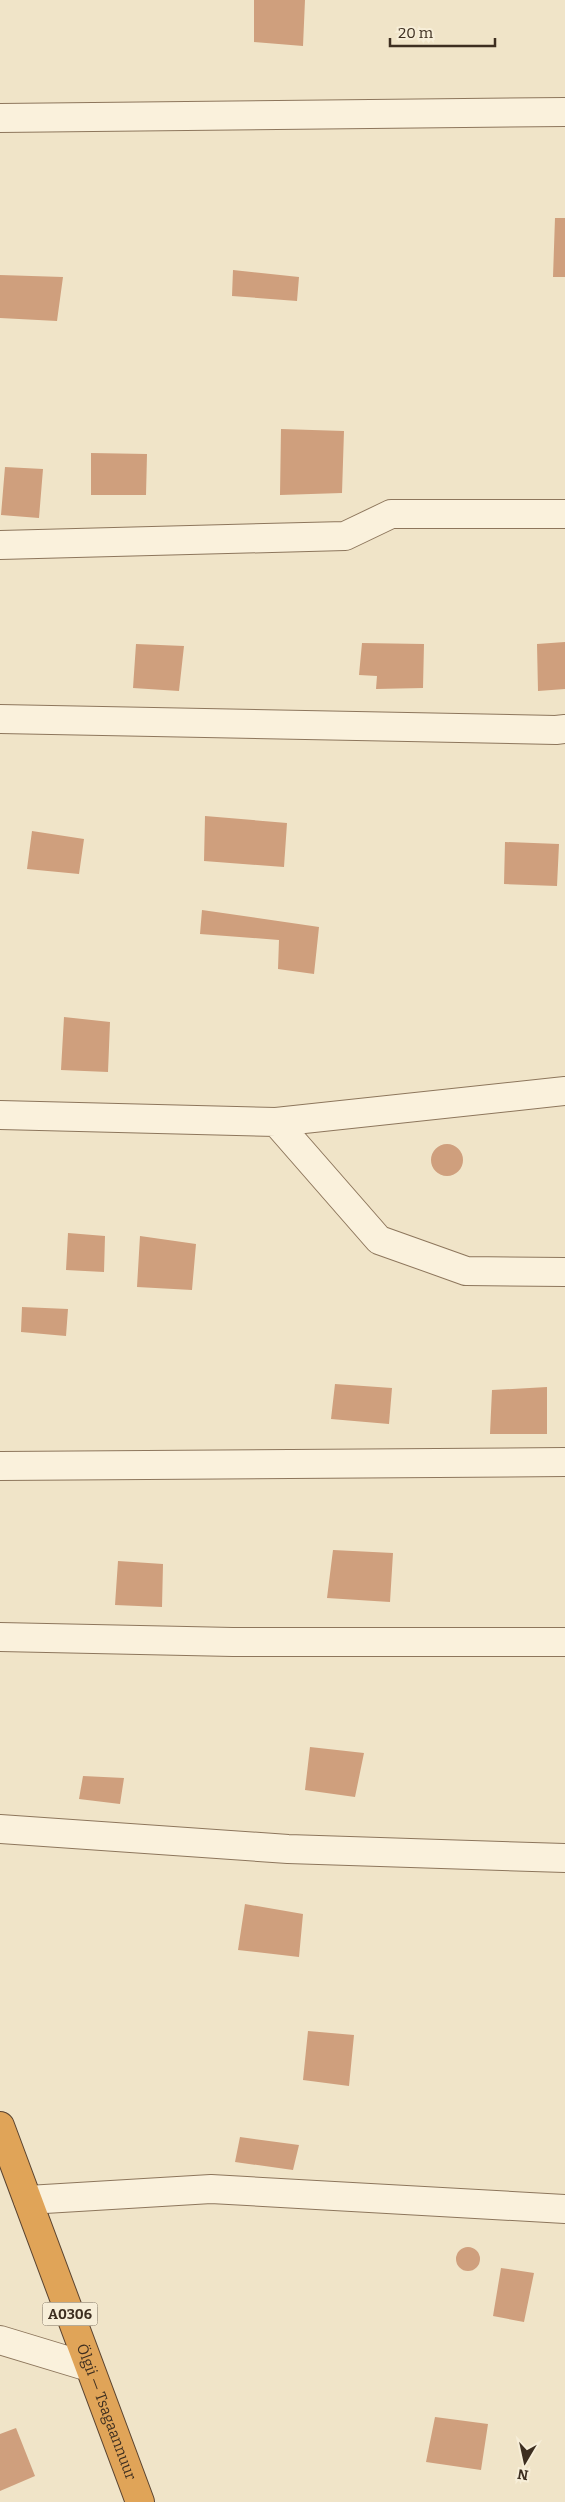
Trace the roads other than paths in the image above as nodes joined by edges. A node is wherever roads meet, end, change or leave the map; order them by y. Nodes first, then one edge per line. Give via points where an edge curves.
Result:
1 (565, 112) edge
2 (0, 118) edge
3 (565, 514) edge
4 (0, 545) edge
5 (0, 718) edge
6 (565, 729) edge
7 (565, 1091) edge
8 (0, 1115) edge
9 (276, 1122) junction
10 (565, 1272) edge
11 (565, 1462) edge
12 (0, 1466) edge
13 (0, 1637) edge
14 (565, 1642) edge
15 (0, 1829) edge
16 (565, 1858) edge
17 (0, 2126) edge
18 (28, 2200) junction
19 (565, 2209) edge
20 (0, 2340) edge
21 (89, 2366) junction
22 (140, 2502) edge

1 - 2 street
3 - 4 street via 391,514 345,536
5 - 6 street
7 - 9 street
8 - 9 street
9 - 10 street via 378,1240 466,1271
11 - 12 street
13 - 14 street via 233,1642
15 - 16 street via 288,1849
17 - 18 highway, Ölgii — Tsagaannuur / A0306
18 - 19 street via 211,2189
18 - 21 highway, Ölgii — Tsagaannuur / A0306
20 - 21 street
21 - 22 highway, Ölgii — Tsagaannuur / A0306

